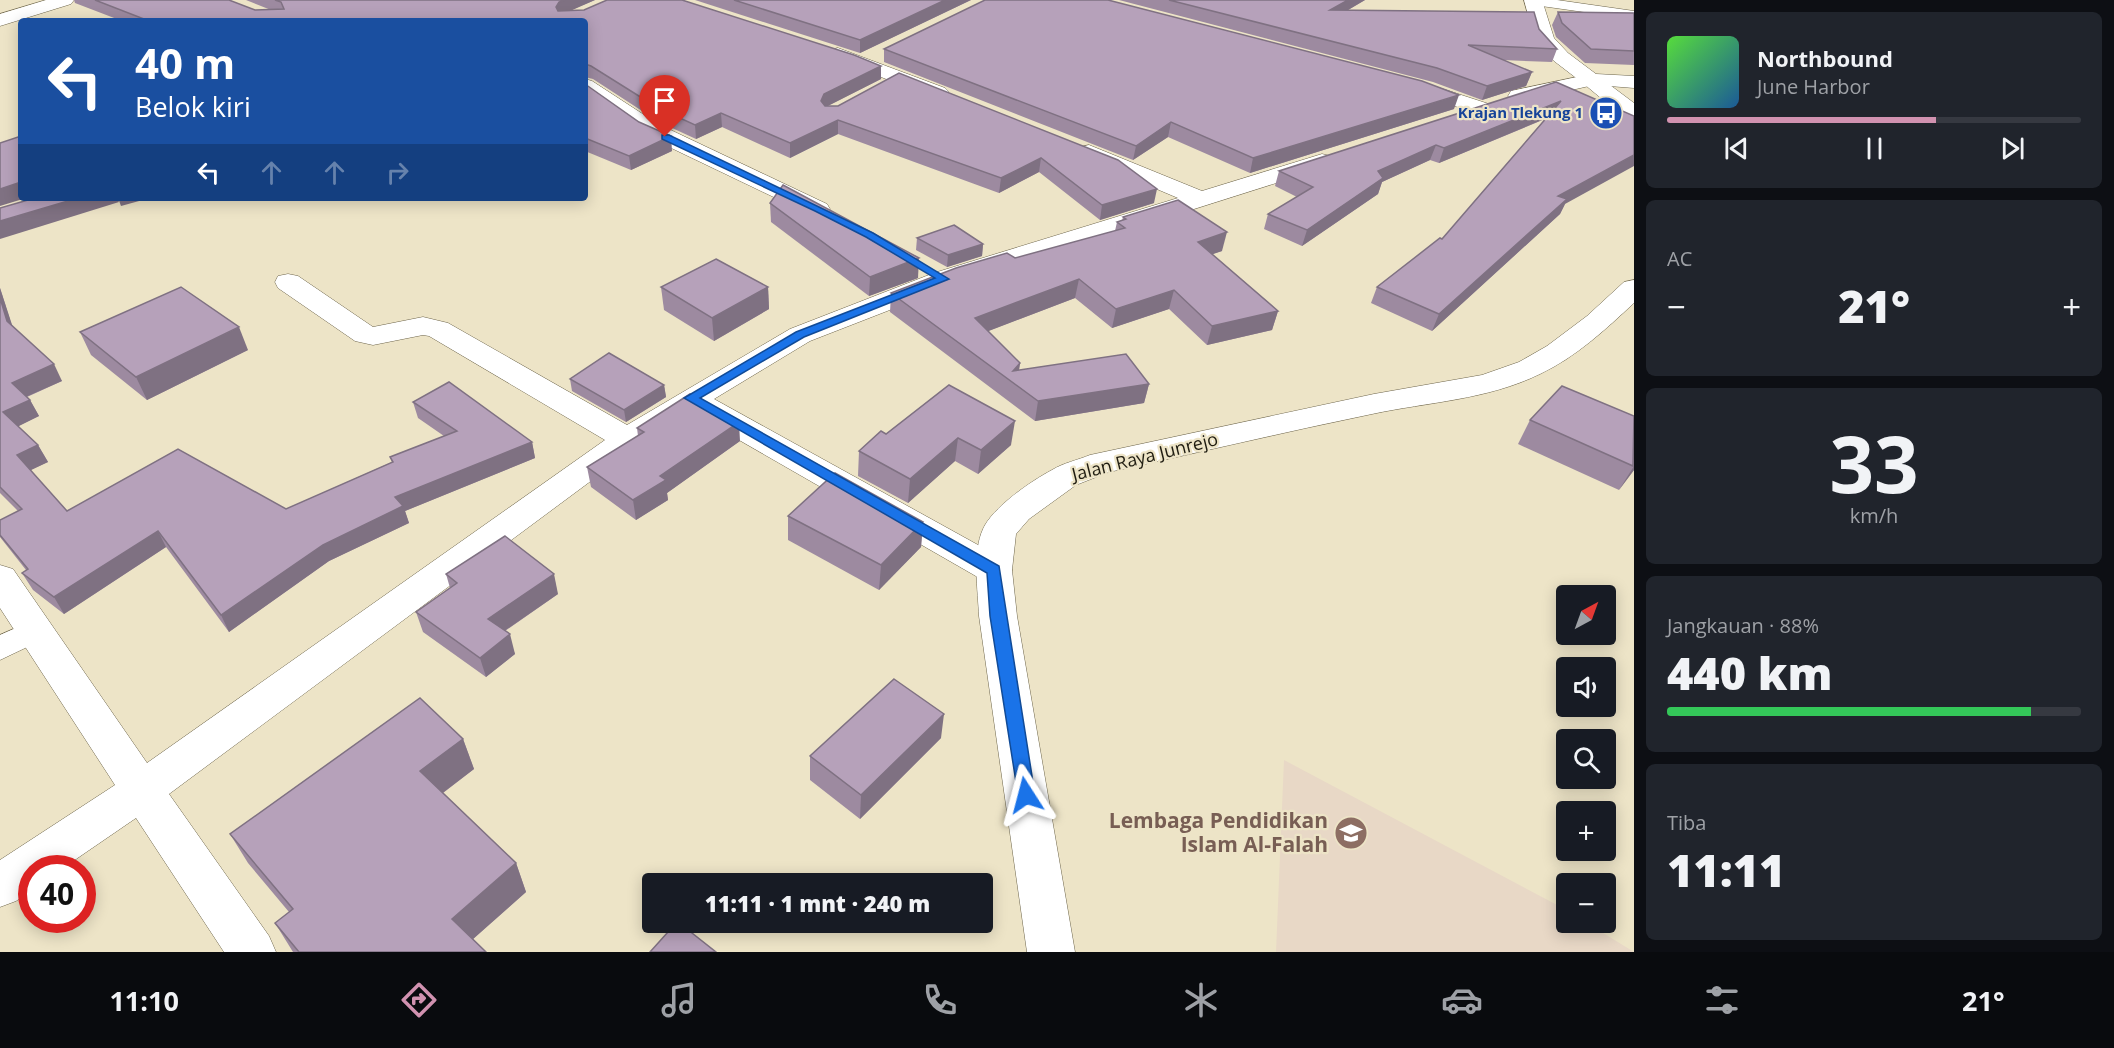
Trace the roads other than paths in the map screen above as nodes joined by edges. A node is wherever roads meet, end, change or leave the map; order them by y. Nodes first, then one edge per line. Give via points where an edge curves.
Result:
1 (65, 0) edge
2 (1534, 1) edge
3 (1634, 15) edge
4 (0, 20) edge
5 (816, 47) edge
6 (882, 52) dead end
7 (861, 62) junction
8 (900, 77) junction
9 (1591, 80) junction
10 (1401, 82) edge
11 (1634, 82) edge
12 (588, 87) edge
13 (880, 87) edge
14 (956, 99) edge
15 (1481, 109) junction
16 (1634, 114) edge
17 (1449, 120) edge
18 (1067, 143) edge
19 (1346, 153) edge
20 (1201, 199) junction
21 (836, 218) edge
22 (288, 282) dead end
23 (1634, 288) edge
24 (691, 398) junction
25 (627, 439) junction
26 (994, 570) junction
27 (0, 578) edge
28 (17, 639) edge
29 (142, 790) junction
30 (0, 886) edge
31 (252, 952) edge
32 (1051, 952) edge

1 - 4 street
2 - 3 lane
2 - 9 street via 1545,40
5 - 7 street
6 - 7 street
7 - 8 street
8 - 13 lane
8 - 14 street
9 - 11 street
9 - 15 street via 1537,91
9 - 16 street
10 - 15 street
12 - 21 street via 650,129
15 - 17 street
18 - 20 street
19 - 20 street
20 - 24 street via 930,270 800,335
22 - 25 street via 365,334 373,336 423,326 438,329
23 - 26 street, Jalan Raya Junrejo via 1557,353 1497,380 1102,464 1064,477 1017,511 999,531
24 - 25 street
24 - 26 street
25 - 29 street
26 - 32 street, Jalan Raya Junrejo
27 - 28 street
28 - 29 street
29 - 30 street
29 - 31 street

